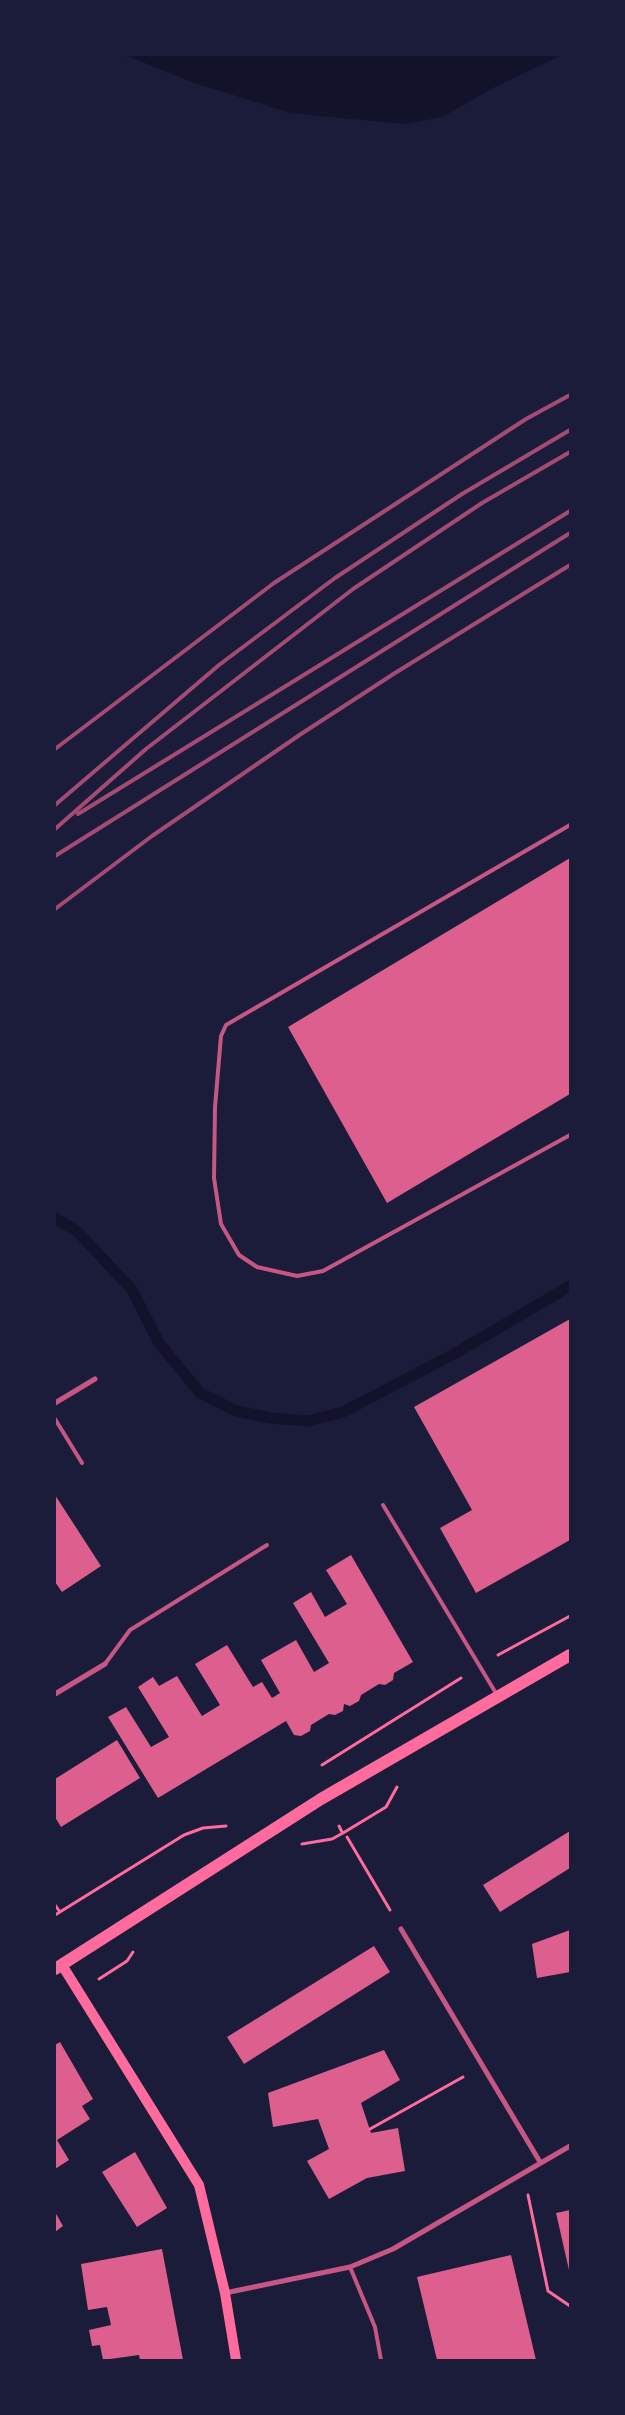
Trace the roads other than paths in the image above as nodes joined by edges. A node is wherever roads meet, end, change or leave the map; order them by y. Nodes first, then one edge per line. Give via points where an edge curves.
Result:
1 (570, 824) edge
2 (570, 1135) edge
3 (95, 1378) dead end
4 (55, 1403) edge
5 (55, 1419) edge
6 (82, 1462) dead end
7 (383, 1505) dead end
8 (267, 1545) dead end
9 (570, 1655) edge
10 (105, 1664) joint
11 (55, 1694) edge
12 (498, 1697) junction
13 (401, 1929) road end
14 (59, 1967) edge
15 (570, 2146) edge
16 (540, 2162) junction
17 (350, 2267) junction
18 (225, 2293) junction
19 (236, 2360) edge
20 (381, 2360) edge

1 - 2 lane via 226,1025 221,1036 215,1106 214,1178 221,1224 239,1255 257,1268 298,1276 323,1271
3 - 4 street
5 - 6 lane
7 - 12 lane
8 - 10 lane via 130,1630
9 - 12 main road
10 - 11 street
12 - 14 main road via 321,1799
13 - 16 street
14 - 18 main road via 198,2185
15 - 16 street
16 - 17 street via 393,2249
17 - 18 street
17 - 20 lane via 375,2327
18 - 19 main road

